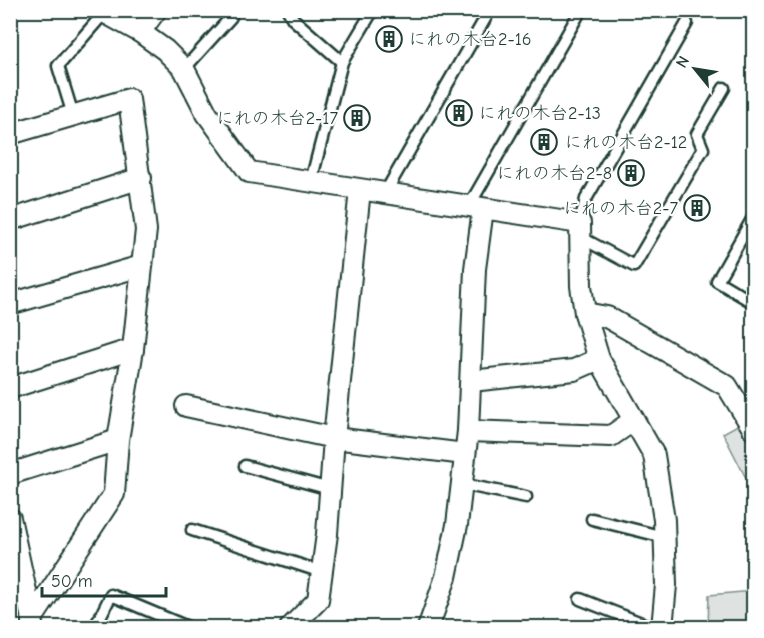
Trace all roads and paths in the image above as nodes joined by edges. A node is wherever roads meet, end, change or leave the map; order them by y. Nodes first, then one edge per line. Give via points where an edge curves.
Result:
1 (156, 10) edge
2 (288, 10) edge
3 (372, 10) edge
4 (490, 10) edge
5 (581, 10) edge
6 (102, 12) edge
7 (231, 18) dead end
8 (687, 23) dead end
9 (140, 32) junction
10 (342, 62) junction
11 (184, 69) junction
12 (724, 88) dead end
13 (73, 115) junction
14 (10, 134) edge
15 (141, 178) junction
16 (311, 181) junction
17 (360, 190) junction
18 (385, 193) junction
19 (476, 208) junction
20 (753, 216) edge
21 (10, 220) edge
22 (580, 230) junction
23 (141, 266) junction
24 (753, 303) edge
25 (10, 304) edge
26 (585, 313) junction
27 (133, 349) junction
28 (599, 359) junction
29 (471, 381) junction
30 (10, 388) edge
31 (186, 406) dead end
32 (634, 420) junction
33 (468, 430) junction
34 (753, 430) edge
35 (334, 438) junction
36 (118, 440) junction
37 (465, 454) junction
38 (245, 466) dead end
39 (10, 474) edge
40 (461, 484) junction
41 (330, 489) junction
42 (526, 497) dead end
43 (10, 518) edge
44 (592, 519) dead end
45 (192, 530) dead end
46 (664, 537) junction
47 (14, 556) edge
48 (322, 572) junction
49 (580, 598) dead end
50 (32, 623) edge
51 (95, 627) edge
52 (190, 627) edge
53 (290, 627) edge
54 (429, 627) edge
55 (654, 627) edge
56 (662, 627) edge

1 - 9 street
2 - 10 lane via 293,19
3 - 10 lane
4 - 18 lane
5 - 19 lane
6 - 9 street
6 - 13 lane via 58,66
7 - 11 lane
8 - 22 lane via 586,199
9 - 11 street
10 - 16 lane
11 - 16 street via 207,114 249,172
12 - 22 lane via 697,134 702,149 634,266
13 - 14 street
13 - 15 street via 129,99
15 - 21 street
15 - 23 street via 146,230
16 - 17 street
17 - 18 street
17 - 35 street
18 - 19 street
19 - 22 street
19 - 29 street
20 - 24 lane via 717,281
22 - 26 street
23 - 25 street
23 - 27 street
26 - 28 street
26 - 34 street via 607,317 727,386
27 - 30 street
27 - 36 street
28 - 29 street via 574,370
28 - 32 street
29 - 33 street
31 - 35 street
32 - 33 street via 611,436
32 - 46 street via 654,455
33 - 37 street
35 - 37 street
35 - 41 street
36 - 39 street
36 - 50 street via 114,494
37 - 40 street
38 - 41 lane
40 - 42 lane
40 - 54 street via 458,525
41 - 48 street
43 - 47 street
44 - 46 lane
45 - 48 lane
46 - 56 street via 666,585
47 - 50 street
48 - 53 street via 318,600
49 - 55 lane
51 - 52 lane via 111,595

